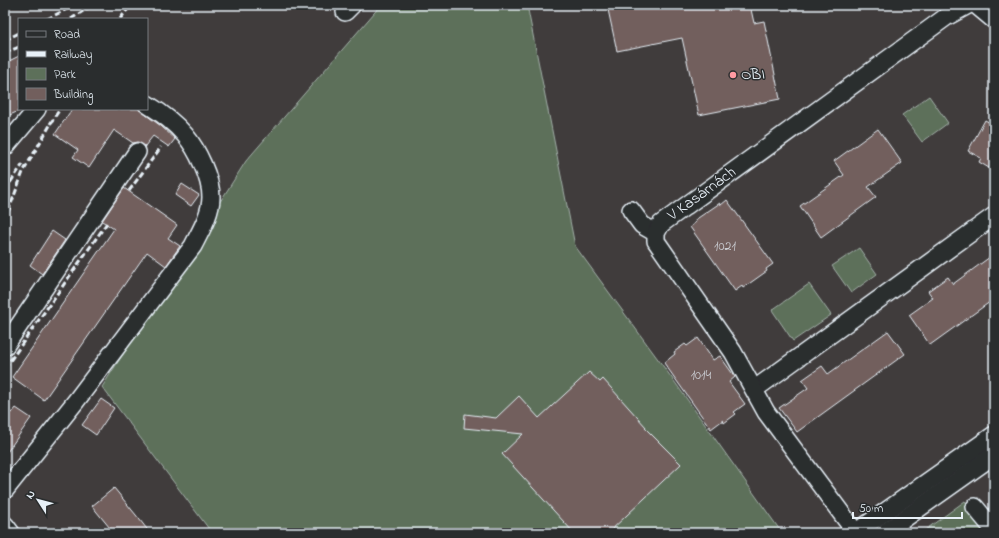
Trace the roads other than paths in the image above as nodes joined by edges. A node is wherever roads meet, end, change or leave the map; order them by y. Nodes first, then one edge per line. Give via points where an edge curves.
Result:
1 (968, 5) edge
2 (976, 5) edge
3 (994, 20) edge
4 (148, 105) edge
5 (35, 110) edge
6 (5, 147) edge
7 (137, 152) dead end
8 (631, 210) dead end
9 (994, 216) edge
10 (656, 233) junction
11 (5, 346) edge
12 (755, 389) junction
13 (994, 435) edge
14 (994, 455) edge
15 (5, 490) edge
16 (976, 507) dead end
17 (5, 526) edge
18 (994, 530) edge
19 (11, 533) edge
20 (856, 533) edge
21 (884, 533) edge

1 - 10 street, V Kasárnách via 946,17 661,224
2 - 3 street
4 - 15 street via 185,135 198,155 207,177 211,198 205,223 193,246
5 - 6 street
7 - 11 street
8 - 10 street via 642,225
9 - 12 street
10 - 12 street, V Kasárnách via 656,241 725,339
12 - 20 street, V Kasárnách via 766,412
13 - 20 street
14 - 21 street
16 - 18 street
17 - 19 street

